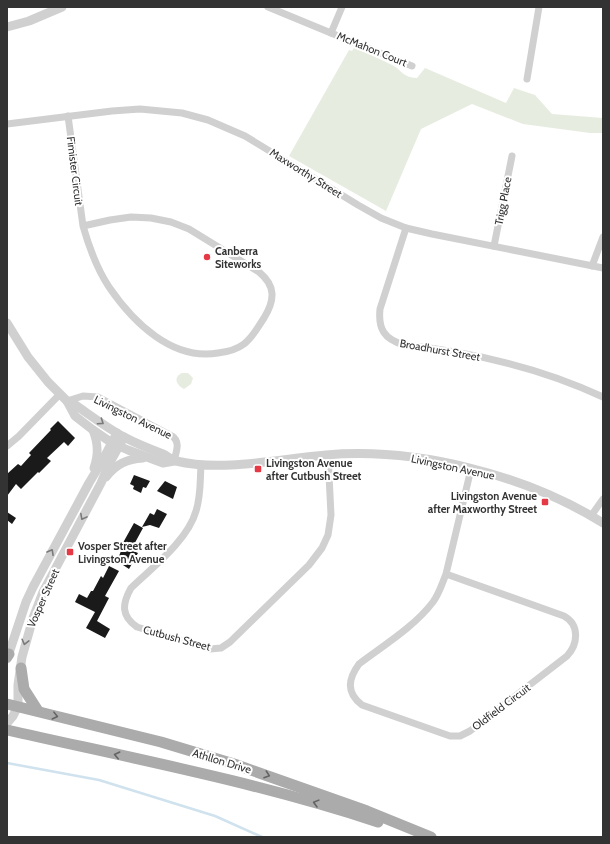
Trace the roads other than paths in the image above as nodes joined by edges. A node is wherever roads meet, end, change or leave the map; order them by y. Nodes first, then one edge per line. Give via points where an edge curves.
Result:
1 (62, 7) edge
2 (268, 7) edge
3 (342, 7) edge
4 (539, 7) edge
5 (7, 27) edge
6 (331, 33) junction
7 (412, 66) dead end
8 (527, 79) dead end
9 (68, 116) junction
10 (7, 124) edge
11 (512, 156) dead end
12 (83, 226) junction
13 (406, 228) junction
14 (603, 237) edge
15 (494, 246) junction
16 (592, 266) junction
17 (603, 268) edge
18 (7, 324) edge
19 (60, 394) junction
20 (603, 397) edge
21 (67, 401) junction
22 (93, 430) junction
23 (121, 435) junction
24 (116, 444) junction
25 (7, 446) edge
26 (328, 455) junction
27 (144, 458) junction
28 (174, 461) junction
29 (201, 465) junction
30 (471, 469) junction
31 (89, 483) junction
32 (101, 483) junction
33 (603, 499) edge
34 (591, 516) junction
35 (603, 524) edge
36 (446, 574) junction
37 (8, 657) edge
38 (21, 668) junction
39 (12, 705) edge
40 (38, 711) junction
41 (7, 723) edge
42 (7, 730) edge
43 (420, 837) edge
44 (431, 837) edge

1 - 5 street
2 - 6 street, McMahon Court
3 - 6 street, McMahon Court
4 - 8 street
6 - 7 street, McMahon Court
9 - 10 street, Maxworthy Street
9 - 12 street, Fimister Circuit
9 - 13 street, Maxworthy Street via 140,109 182,113 208,120 245,136 358,205
11 - 15 street, Trigg Place
12 - 12 street, Fimister Circuit via 124,218 151,218 189,229 266,278 272,291 272,301 252,336 244,344 229,351 213,354 183,351 143,326 124,307 96,264
13 - 15 street, Maxworthy Street
13 - 20 street, Broadhurst Street via 380,309 381,329 386,337 404,345 471,355 529,369
14 - 16 street
15 - 16 street, Maxworthy Street
16 - 17 street, Maxworthy Street
18 - 19 street, Livingston Avenue via 28,357
19 - 21 street, Livingston Avenue
19 - 25 street
21 - 22 street, Livingston Avenue via 75,416
21 -> 23 street, Livingston Avenue
21 - 28 street, Livingston Avenue via 83,396 98,397 172,436 178,447
22 - 24 street, Livingston Avenue
22 - 31 street via 98,452
23 - 24 street, Vosper Street
23 - 28 street, Livingston Avenue
24 - 27 street, Livingston Avenue
24 - 31 street, Vosper Street
24 - 32 street, Vosper Street
26 - 29 street, Livingston Avenue
26 - 29 street, Cutbush Street via 331,515 328,535 322,548 309,565 230,642 221,648 210,649 137,627 128,619 125,610 126,597 131,588 177,544 191,524 197,510
26 - 30 street, Livingston Avenue via 401,456
27 - 28 street, Livingston Avenue via 162,464
27 - 32 street via 121,463 110,471
28 - 29 street, Livingston Avenue
30 - 34 street, Livingston Avenue via 518,482
30 - 36 street, Oldfield Circuit
37 -> 31 street, Vosper Street via 26,602
32 -> 38 street, Vosper Street via 43,592 28,631
33 - 34 street
34 - 35 street, Livingston Avenue
36 - 36 street, Oldfield Circuit via 564,616 573,624 576,636 575,644 567,656 460,736 450,736 362,705 351,693 350,685 359,664 411,625 433,602
38 - 39 street, Vosper Street
38 - 40 main road via 24,689
39 - 40 main road, Athllon Drive
39 - 41 street via 13,716
40 -> 44 main road, Athllon Drive via 161,742 234,764 336,799
43 -> 42 main road, Athllon Drive via 332,807 273,791

